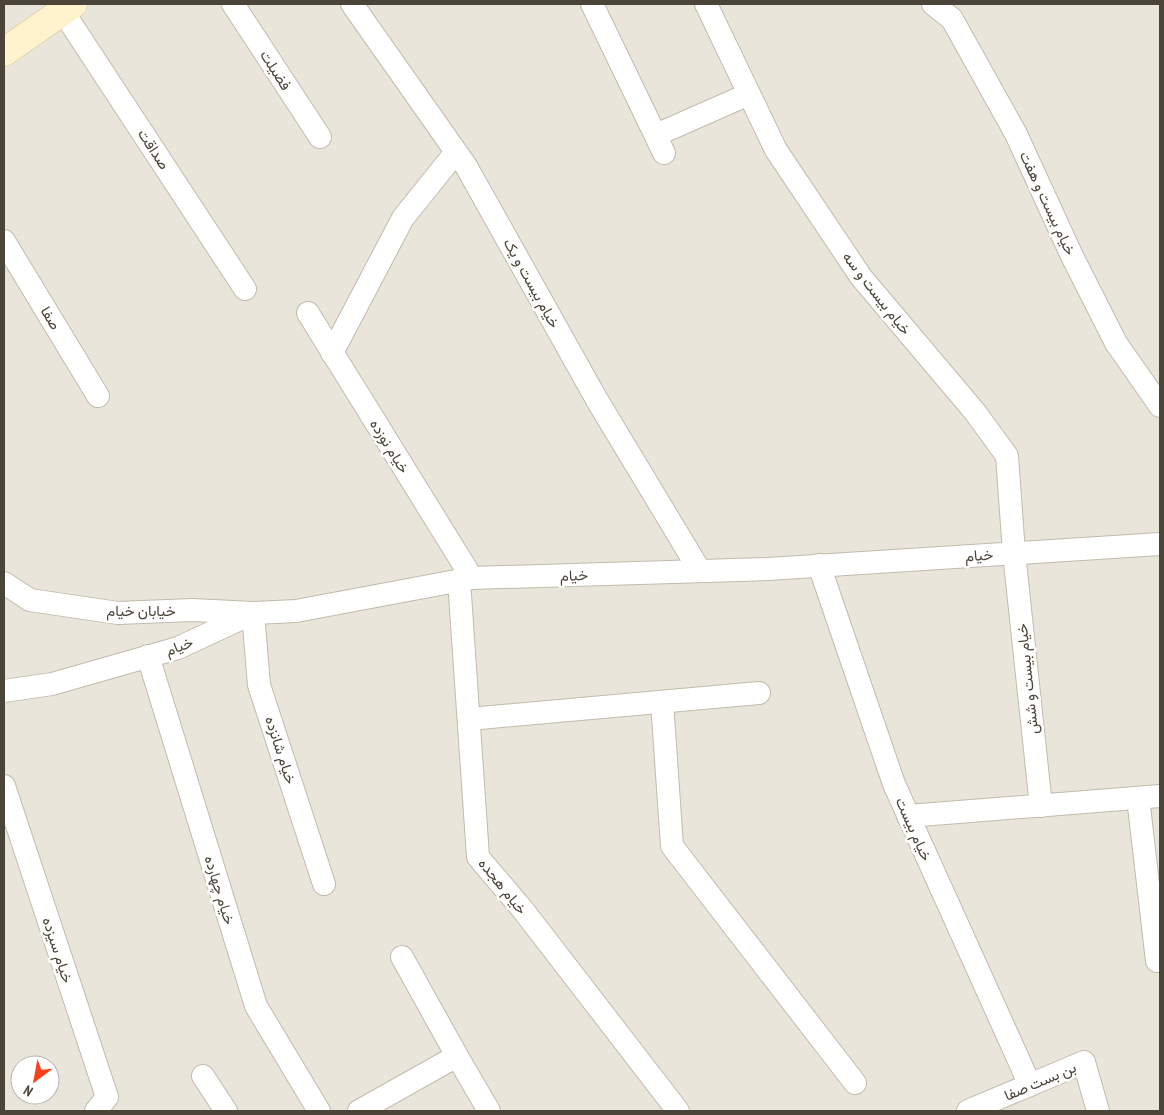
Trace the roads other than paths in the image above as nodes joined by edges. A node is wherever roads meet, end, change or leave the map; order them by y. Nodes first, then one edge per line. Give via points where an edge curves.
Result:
1 (233, 4) edge
2 (352, 4) edge
3 (592, 4) edge
4 (706, 4) edge
5 (933, 4) edge
6 (68, 7) edge
7 (4, 52) edge
8 (749, 94) junction
9 (320, 136) dead end
10 (456, 152) junction
11 (4, 240) edge
12 (245, 288) dead end
13 (308, 313) dead end
14 (332, 353) junction
15 (98, 396) dead end
16 (1160, 406) edge
17 (1160, 544) edge
18 (1014, 553) junction
19 (819, 565) junction
20 (700, 571) junction
21 (466, 579) junction
22 (4, 583) edge
23 (253, 613) junction
24 (148, 656) junction
25 (4, 691) edge
26 (759, 693) dead end
27 (662, 702) junction
28 (469, 719) junction
29 (4, 786) edge
30 (1149, 797) edge
31 (1041, 806) junction
32 (908, 816) junction
33 (324, 884) dead end
34 (402, 957) dead end
35 (1157, 961) dead end
36 (458, 1056) junction
37 (202, 1076) dead end
38 (855, 1083) dead end
39 (1030, 1085) junction
40 (96, 1111) edge
41 (226, 1111) edge
42 (319, 1111) edge
43 (359, 1111) edge
44 (489, 1111) edge
45 (678, 1111) edge
46 (968, 1111) edge
47 (1098, 1111) edge

1 - 9 street, فضیلت
2 - 10 street, خیام بیست و یک
3 - 8 street via 659,144
4 - 8 street, خیام بیست و سه
5 - 16 street, خیام بیست و هفت via 952,19 1016,134 1116,343
6 - 7 street
6 - 12 street, صداقت
8 - 18 street, خیام بیست و سه via 776,150 860,277 975,412 1007,456
10 - 14 street via 403,218
10 - 20 street, خیام بیست و یک
11 - 15 street, صفا
13 - 14 street, خیام نوزده
14 - 21 street, خیام نوزده
17 - 18 street, خیام
18 - 19 street, خیام
18 - 31 street, خیام بیست و شش
19 - 20 street, خیام
19 - 32 street, خیام بیست via 894,784
20 - 21 street, خیام
21 - 23 street, خیام via 296,611
21 - 28 street, خیام هجده
22 - 23 street, خیابان خیام via 30,600 118,613 192,610
23 - 24 street, خیام via 178,648
23 - 33 street, خیام شانزده via 259,685
24 - 25 street, خیام via 52,684
24 - 42 street, خیام چهارده via 256,1006
26 - 27 street
27 - 28 street
27 - 38 street via 672,846
28 - 45 street, خیام هجده via 478,857 523,910
29 - 40 street, خیام سیزده via 107,1097
30 - 31 street
30 - 35 street
31 - 32 street
32 - 39 street, خیام بیست
34 - 36 street
36 - 43 street
36 - 44 street
37 - 41 street
39 - 46 street, بن بست صفا
39 - 47 street, بن بست صفا via 1084,1062

